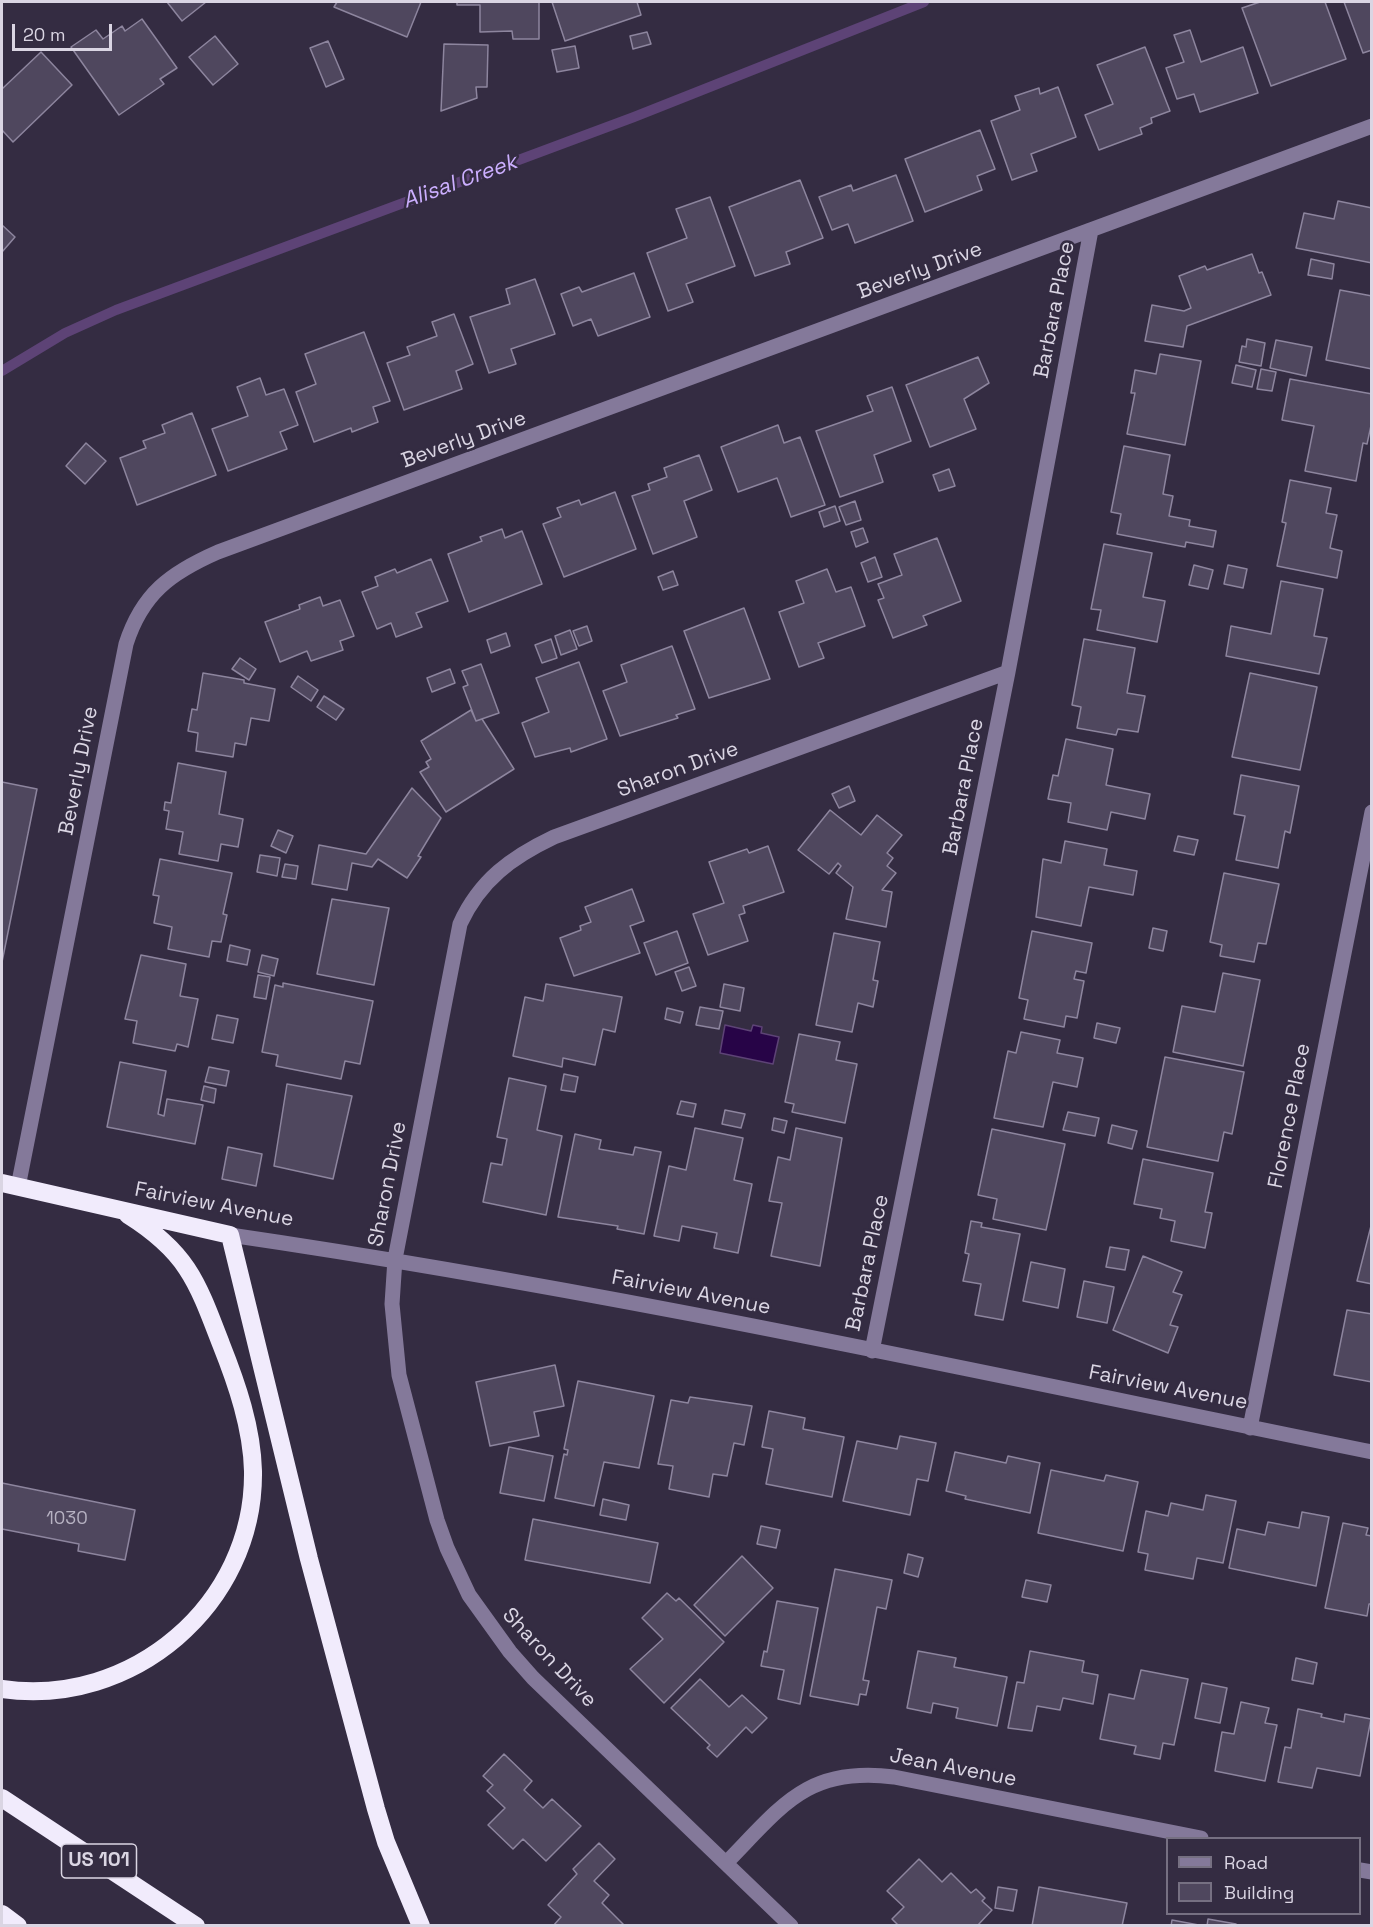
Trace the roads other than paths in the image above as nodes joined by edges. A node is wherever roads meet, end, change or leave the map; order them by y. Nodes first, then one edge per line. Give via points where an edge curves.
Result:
1 (1371, 126) edge
2 (1091, 230) junction
3 (1008, 672) junction
4 (1371, 812) edge
5 (10, 1185) edge
6 (116, 1208) junction
7 (230, 1235) junction
8 (395, 1259) junction
9 (872, 1351) junction
10 (1250, 1428) junction
11 (1371, 1452) edge
12 (2, 1689) edge
13 (2, 1798) edge
14 (1191, 1837) edge
15 (726, 1863) junction
16 (2, 1914) edge
17 (18, 1926) edge
18 (196, 1926) edge
19 (421, 1926) edge
20 (792, 1926) edge

1 - 2 street, Beverly Drive
2 - 3 street, Barbara Place
2 - 5 street, Beverly Drive via 218,552 166,580 138,612 126,644
3 - 8 street, Sharon Drive via 554,837 519,855 492,876 472,900 460,924
3 - 9 street, Barbara Place
4 - 10 street, Florence Place
5 - 6 highway, Fairview Avenue
6 - 7 highway, Fairview Avenue
6 - 12 highway via 166,1241 182,1260 207,1305 237,1390 251,1448 251,1495 246,1524 237,1553 210,1603 191,1626 149,1659 125,1672 68,1689
7 - 8 street, Fairview Avenue
7 - 19 highway via 309,1559 376,1809
8 - 9 street, Fairview Avenue
8 - 15 street, Sharon Drive via 393,1334 399,1375 437,1520 469,1595 492,1630 533,1678
9 - 10 street, Fairview Avenue
10 - 11 street, Fairview Avenue
13 - 18 highway, US 101
14 - 15 street, Jean Avenue via 860,1774 823,1781 793,1797
15 - 20 street, Sharon Drive
16 - 17 highway

